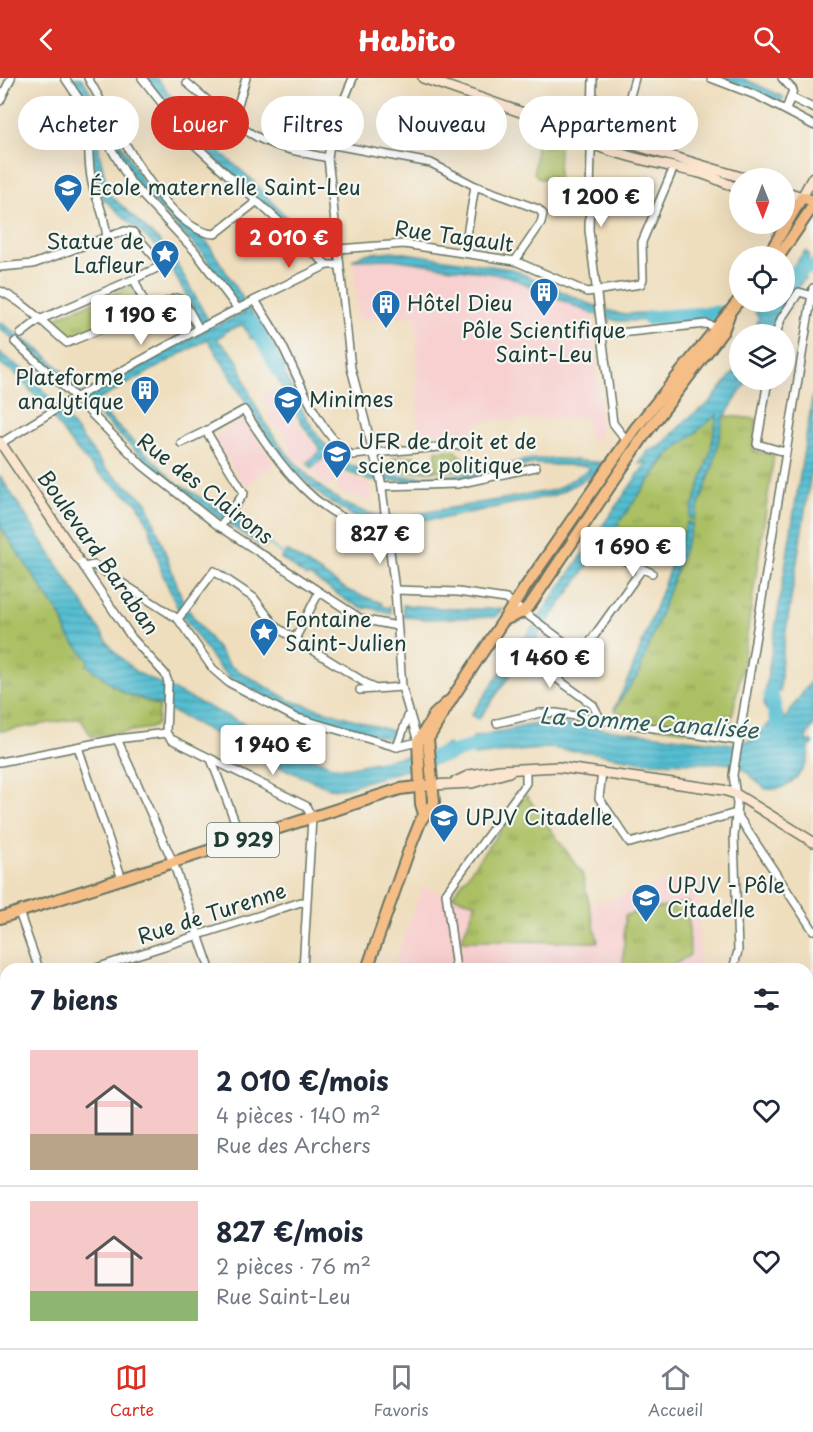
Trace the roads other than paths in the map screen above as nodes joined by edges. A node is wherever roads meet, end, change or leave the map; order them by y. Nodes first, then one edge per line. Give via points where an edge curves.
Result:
1 (11, 78) edge
2 (64, 78) edge
3 (88, 78) edge
4 (141, 78) edge
5 (246, 78) edge
6 (353, 78) edge
7 (423, 78) edge
8 (593, 78) edge
9 (634, 78) edge
10 (711, 78) edge
11 (782, 78) edge
12 (187, 83) dead end
13 (98, 96) edge
14 (203, 96) edge
15 (241, 96) edge
16 (346, 96) edge
17 (592, 96) edge
18 (629, 96) edge
19 (792, 98) junction
20 (0, 101) edge
21 (813, 108) edge
22 (786, 110) junction
23 (519, 111) edge
24 (813, 125) edge
25 (249, 132) edge
26 (112, 150) edge
27 (130, 150) edge
28 (329, 150) edge
29 (361, 150) edge
30 (591, 150) edge
31 (613, 150) edge
32 (646, 150) edge
33 (328, 158) junction
34 (674, 167) junction
35 (729, 174) edge
36 (813, 177) edge
37 (729, 184) edge
38 (475, 186) junction
39 (795, 195) edge
40 (802, 197) junction
41 (813, 201) edge
42 (256, 202) junction
43 (795, 203) edge
44 (795, 208) edge
45 (811, 213) edge
46 (107, 237) junction
47 (786, 246) edge
48 (338, 249) junction
49 (464, 253) junction
50 (515, 261) junction
51 (327, 265) junction
52 (339, 265) junction
53 (0, 267) edge
54 (134, 279) junction
55 (0, 291) edge
56 (596, 291) junction
57 (813, 293) edge
58 (255, 300) junction
59 (242, 307) junction
60 (147, 309) junction
61 (729, 312) edge
62 (730, 312) edge
63 (39, 320) junction
64 (779, 324) edge
65 (205, 326) junction
66 (715, 327) junction
67 (21, 334) dead end
68 (600, 335) junction
69 (15, 342) dead end
70 (766, 390) edge
71 (72, 398) junction
72 (206, 431) junction
73 (1, 442) edge
74 (181, 443) dead end
75 (472, 444) dead end
76 (632, 444) junction
77 (374, 452) junction
78 (785, 452) junction
79 (536, 467) dead end
80 (381, 484) junction
81 (222, 524) junction
82 (387, 527) junction
83 (77, 557) joint
84 (623, 560) dead end
85 (84, 567) junction
86 (642, 569) junction
87 (652, 573) dead end
88 (395, 590) junction
89 (319, 592) junction
90 (519, 608) junction
91 (178, 620) junction
92 (398, 626) junction
93 (294, 639) junction
94 (575, 650) junction
95 (402, 687) junction
96 (375, 688) junction
97 (360, 690) dead end
98 (410, 714) junction
99 (601, 720) junction
100 (497, 723) dead end
101 (166, 733) junction
102 (117, 739) junction
103 (739, 741) junction
104 (78, 747) junction
105 (397, 747) junction
106 (421, 748) junction
107 (211, 759) junction
108 (0, 762) edge
109 (526, 769) junction
110 (426, 771) junction
111 (602, 772) junction
112 (432, 785) junction
113 (421, 787) junction
114 (736, 794) junction
115 (736, 813) junction
116 (424, 814) junction
117 (312, 818) junction
118 (242, 840) junction
119 (813, 842) edge
120 (173, 862) junction
121 (122, 879) junction
122 (306, 903) junction
123 (19, 912) junction
124 (0, 918) edge
125 (813, 930) edge
126 (199, 934) junction
127 (37, 963) edge
128 (111, 963) edge
129 (208, 963) edge
130 (303, 963) edge
131 (369, 963) edge
132 (455, 963) edge
133 (735, 963) edge

1 - 20 street
2 - 46 street via 86,108 92,173
3 - 13 street
4 - 42 street via 195,145
5 - 15 street
6 - 16 street
7 - 23 main road
8 - 17 street
9 - 18 street
10 - 22 street
11 - 19 street via 793,90
12 - 14 street
19 - 21 street
19 - 22 street
22 - 24 street
25 - 33 street via 286,149
26 - 59 street via 131,183
27 - 42 street via 152,187 201,232 215,234
28 - 33 street
29 - 38 street via 431,163
30 - 56 street via 589,230
31 - 34 main road
32 - 35 main road
33 - 48 street
34 - 37 main road
34 - 56 street via 642,242 641,284
36 - 40 main road
38 - 49 street
38 - 50 street via 538,209 543,219
39 - 40 main road
40 - 41 main road
40 - 43 main road
42 - 51 street
44 - 45 main road
45 - 47 main road
46 - 53 street via 33,264
46 - 54 street via 133,232 161,264
48 - 49 street, Rue Tagault via 390,243
48 - 52 street
49 - 50 street, Rue Tagault
50 - 56 street, Rue Tagault via 587,292
51 - 52 street
51 - 58 street
52 - 77 street via 351,368
54 - 60 street
54 - 63 street
55 - 63 street via 21,301
56 - 68 street
57 - 64 street via 799,292
57 - 78 street
58 - 59 street
58 - 77 street via 336,442 352,455
59 - 65 street
60 - 63 street via 72,343
60 - 65 street via 176,298 183,300
61 - 66 main road
62 - 76 main road via 723,331
63 - 67 street
65 - 71 street
66 - 68 street via 706,324
66 - 76 main road
68 - 76 street via 611,411 618,432
69 - 71 street, Rue des Clairons
70 - 78 street via 757,444
71 - 73 street
71 - 81 street, Rue des Clairons via 142,465
72 - 74 street
72 - 81 street via 243,489
72 - 82 street via 244,410 277,461 316,499 366,529
73 - 83 main road, Boulevard Baraban
75 - 77 street
76 - 90 main road via 619,454
76 - 90 main road via 550,577
77 - 80 street
78 - 103 street
79 - 80 street via 457,484
80 - 82 street
81 - 89 street, Rue des Clairons
82 - 88 street
83 - 85 street, Boulevard Baraban
84 - 86 street
85 - 91 street via 94,565
85 - 101 street, Boulevard Baraban via 132,638 165,674
86 - 87 street
86 - 94 street via 587,645
88 - 90 street via 506,598
88 - 92 street
89 - 92 street, Rue des Clairons via 360,619
89 - 93 street
90 - 94 street
90 - 106 main road via 503,621 451,700 434,715
91 - 93 street via 214,571 254,598 276,627
91 - 105 street via 213,669 228,682 294,717
92 - 95 street
93 - 96 street
94 - 99 street via 555,678 593,705
95 - 96 street
95 - 98 street
96 - 97 street
98 - 105 street
98 - 106 street
99 - 100 street via 540,713
99 - 103 street
101 - 102 street
101 - 107 street
102 - 104 street
102 - 120 street
103 - 114 street via 734,768
104 - 108 street
104 - 121 street
105 - 106 street
106 - 110 main road
107 - 117 street via 306,806
107 - 118 street
109 - 111 main road via 558,767
109 - 112 main road, D 929 via 472,783
109 - 132 street via 526,783 446,893
110 - 112 main road
110 - 113 main road
111 - 114 main road
111 - 115 street via 599,798 630,843
112 - 113 main road, D 929
112 - 116 main road via 434,802
113 - 116 main road
113 - 117 main road, D 929 via 400,789
114 - 115 street
114 - 119 main road
115 - 125 street
115 - 133 street via 738,951
116 - 131 main road
117 - 118 main road, D 929
117 - 122 street
118 - 120 main road, D 929
120 - 121 main road, D 929
120 - 126 street
121 - 123 main road, D 929
122 - 126 street, Rue de Turenne
122 - 130 street
123 - 124 main road, D 929
123 - 127 street
126 - 128 street, Rue de Turenne
126 - 129 street

